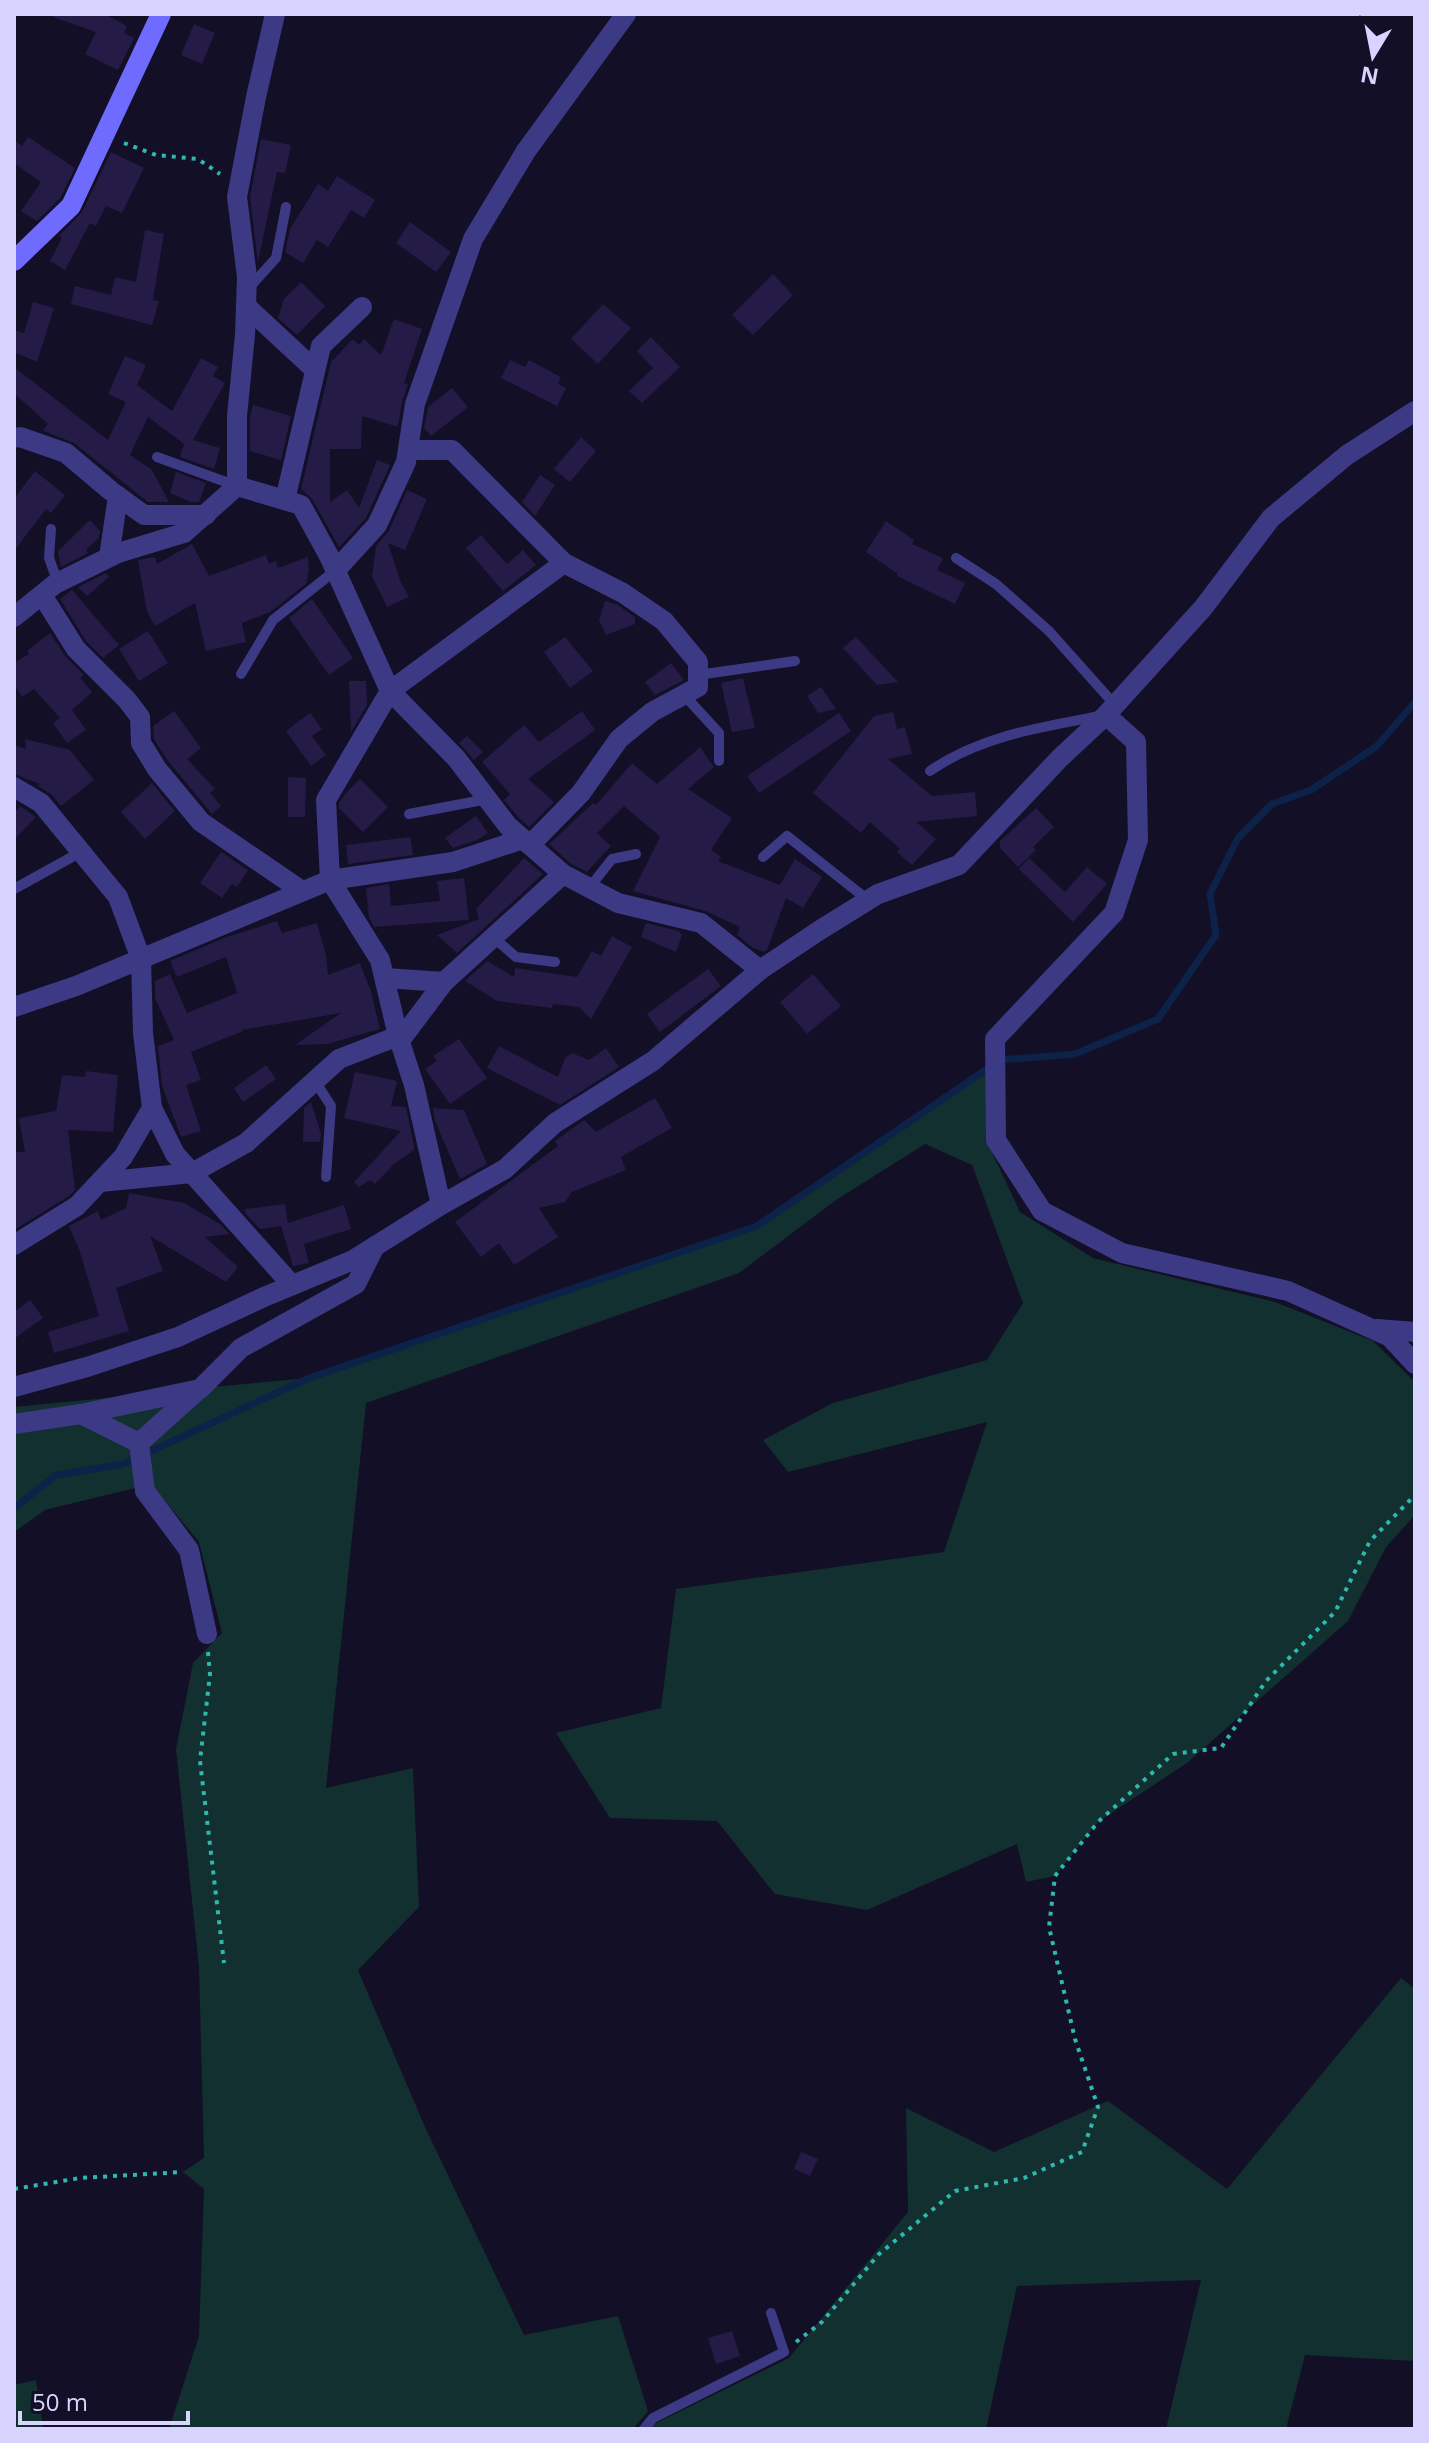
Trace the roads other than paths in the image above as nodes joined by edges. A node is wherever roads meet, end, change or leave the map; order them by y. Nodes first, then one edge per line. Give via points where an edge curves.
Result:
1 (161, 14) edge
2 (275, 14) edge
3 (626, 14) edge
4 (286, 207) dead end
5 (14, 261) edge
6 (246, 298) junction
7 (362, 307) dead end
8 (315, 370) junction
9 (1415, 411) edge
10 (14, 438) edge
11 (408, 450) junction
12 (157, 457) dead end
13 (237, 486) junction
14 (118, 496) junction
15 (285, 500) junction
16 (206, 515) junction
17 (51, 529) dead end
18 (109, 557) junction
19 (956, 558) dead end
20 (564, 563) junction
21 (336, 570) junction
22 (50, 589) junction
23 (14, 617) edge
24 (795, 661) dead end
25 (241, 674) dead end
26 (698, 675) junction
27 (390, 691) junction
28 (684, 695) junction
29 (1111, 710) junction
30 (719, 761) dead end
31 (930, 771) dead end
32 (14, 787) edge
33 (488, 799) junction
34 (409, 814) dead end
35 (526, 842) junction
36 (81, 852) junction
37 (636, 854) dead end
38 (763, 857) dead end
39 (563, 874) junction
40 (330, 880) junction
41 (589, 888) junction
42 (14, 889) edge
43 (302, 891) junction
44 (868, 900) junction
45 (493, 937) junction
46 (141, 959) junction
47 (555, 962) dead end
48 (760, 970) junction
49 (385, 978) junction
50 (444, 982) junction
51 (14, 1007) edge
52 (398, 1039) junction
53 (315, 1081) junction
54 (152, 1108) junction
55 (192, 1173) junction
56 (326, 1177) dead end
57 (100, 1182) junction
58 (441, 1205) junction
59 (14, 1245) edge
60 (375, 1246) junction
61 (292, 1285) junction
62 (1370, 1328) junction
63 (1415, 1332) edge
64 (1415, 1364) edge
65 (14, 1387) edge
66 (200, 1389) junction
67 (81, 1414) junction
68 (14, 1424) edge
69 (139, 1443) junction
70 (207, 1634) road end
71 (771, 2313) dead end
72 (644, 2429) edge

1 - 5 street via 71,206
2 - 6 street via 237,197
3 - 11 street via 526,151 473,239 415,404
4 - 6 lane via 276,258
6 - 8 street
6 - 13 street
7 - 8 street via 321,346
8 - 15 street
9 - 29 street via 1347,455 1271,518 1203,608
10 - 14 street via 66,453
11 - 20 street via 452,450
11 - 21 street via 377,525
12 - 13 lane
13 - 15 street
13 - 16 street
14 - 16 street via 144,515
14 - 18 street
15 - 21 street via 301,505
16 - 18 street via 184,533
17 - 22 lane
18 - 22 street
19 - 29 lane via 996,584 1049,631
20 - 26 street via 664,621 698,662
20 - 27 street
21 - 25 lane via 273,620
21 - 27 street
22 - 23 street
22 - 43 street via 76,649 140,717 141,743 201,822
24 - 26 lane
26 - 28 street via 698,687
27 - 33 street
27 - 40 street via 326,800
28 - 30 lane via 719,733
28 - 35 street via 619,739 581,793
29 - 31 lane via 1020,731 952,756
29 - 44 street via 959,865
29 - 62 street via 1136,742 1138,840 1114,913 995,1039 996,1140 1042,1211 1122,1253 1288,1291
32 - 36 street via 41,803
33 - 34 lane
33 - 35 street
35 - 39 street
35 - 40 street via 453,862
36 - 42 lane
36 - 46 street via 118,897
37 - 41 lane via 612,859
38 - 44 lane via 787,836
39 - 41 street
39 - 45 street
40 - 43 street
40 - 49 street via 380,960
41 - 48 street via 618,903 701,923
43 - 46 street
44 - 48 street
45 - 47 lane via 516,957
45 - 50 street
46 - 51 street
46 - 54 street
48 - 58 street via 653,1061 555,1123 505,1169
49 - 50 street
49 - 52 street
50 - 52 street
52 - 53 street via 339,1059
52 - 58 street
53 - 55 street via 246,1143
53 - 56 lane via 331,1106
54 - 55 street via 175,1154
54 - 57 street via 123,1157
55 - 57 street
55 - 61 street
57 - 59 street via 77,1206
58 - 60 street
60 - 61 street
60 - 66 street via 356,1284 241,1348
61 - 65 street via 178,1337
62 - 63 street
62 - 64 street via 1390,1337
66 - 67 street
66 - 69 street
67 - 68 street
67 - 69 street
69 - 70 street via 145,1491 189,1550
71 - 72 lane via 784,2352 653,2418

